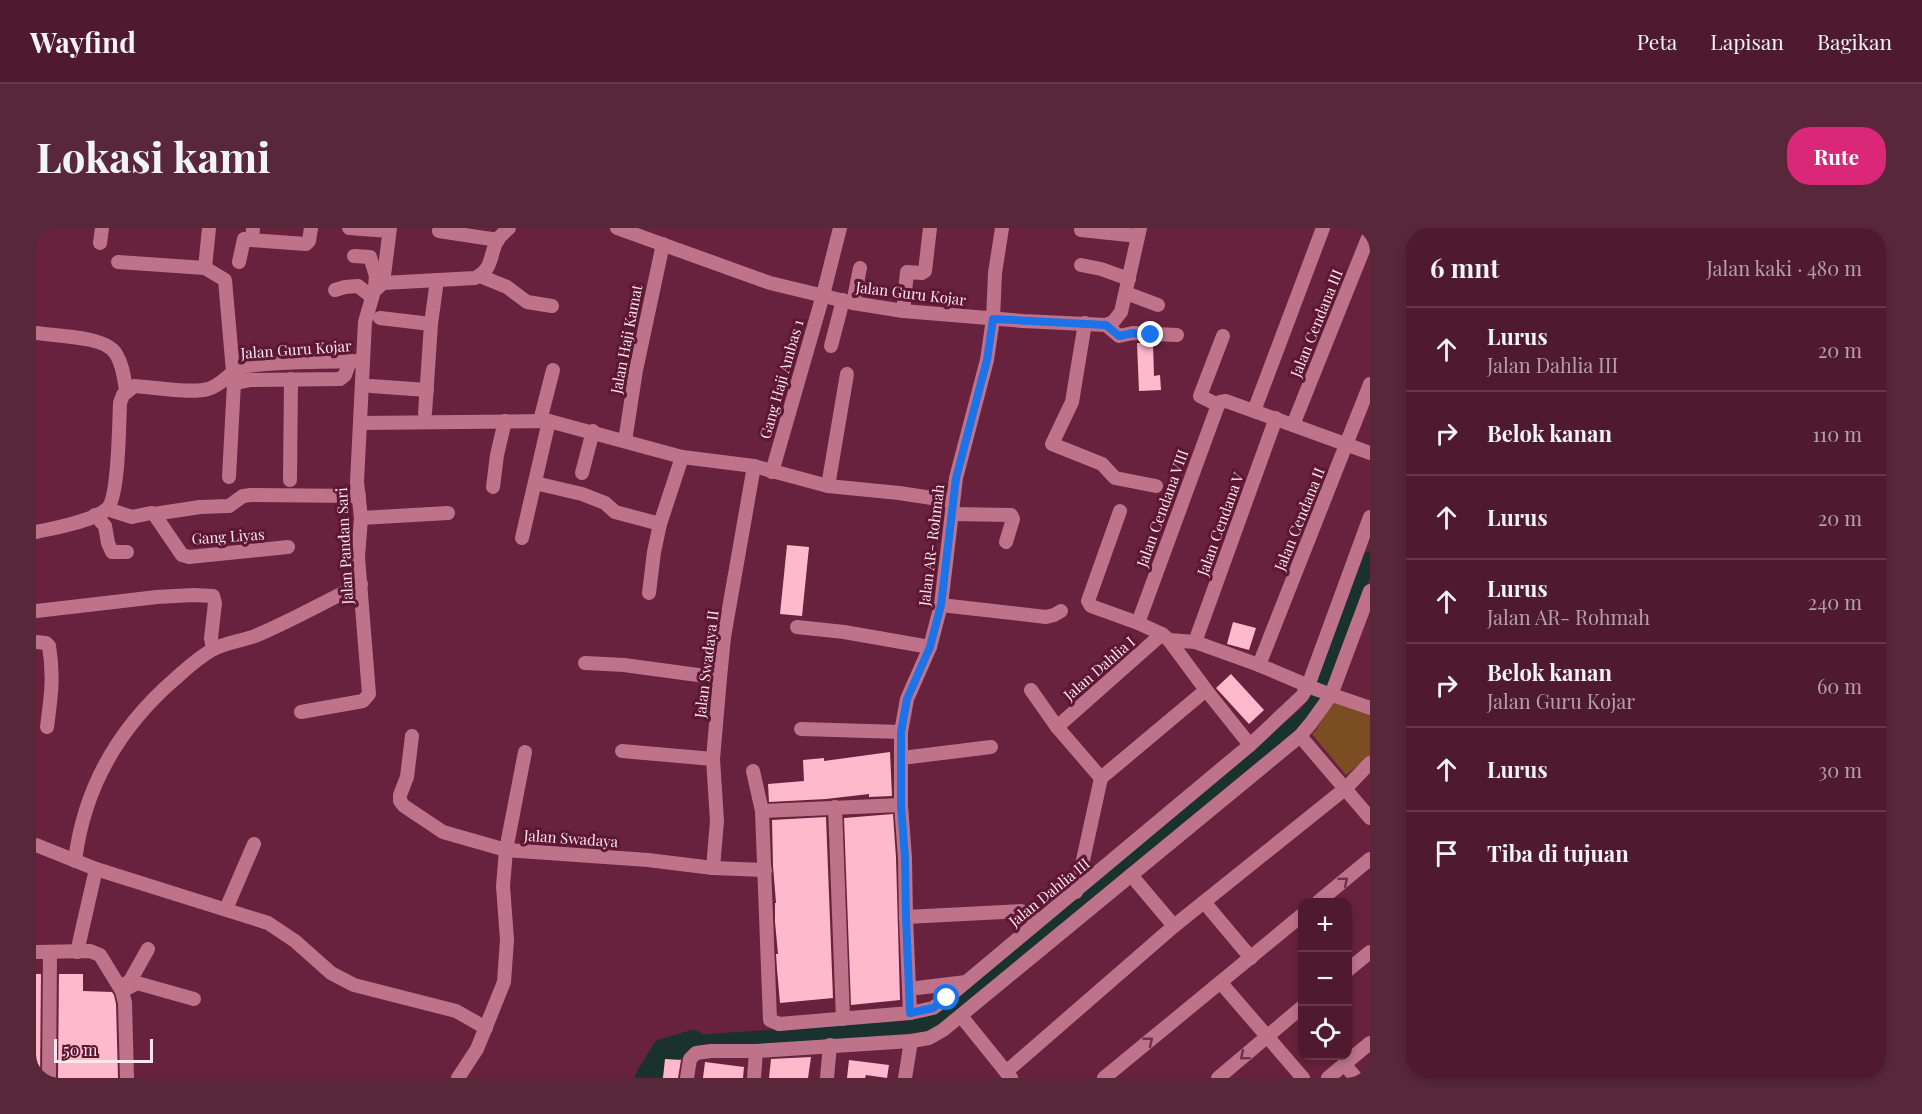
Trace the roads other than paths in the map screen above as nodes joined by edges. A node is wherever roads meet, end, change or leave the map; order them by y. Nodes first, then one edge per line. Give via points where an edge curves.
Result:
1 (102, 228) edge
2 (209, 228) edge
3 (311, 228) edge
4 (349, 228) edge
5 (509, 228) edge
6 (617, 228) edge
7 (840, 228) edge
8 (930, 228) edge
9 (1002, 228) edge
10 (1323, 228) edge
11 (390, 230) edge
12 (1080, 230) dead end
13 (439, 231) dead end
14 (1139, 232) edge
15 (1370, 233) edge
16 (252, 234) edge
17 (498, 240) junction
18 (100, 243) dead end
19 (663, 244) junction
20 (354, 256) dead end
21 (118, 262) dead end
22 (239, 262) dead end
23 (1081, 265) dead end
24 (205, 268) junction
25 (860, 268) dead end
26 (480, 276) junction
27 (437, 280) junction
28 (1127, 286) junction
29 (335, 290) dead end
30 (376, 290) junction
31 (823, 295) junction
32 (848, 301) junction
33 (1158, 305) dead end
34 (552, 306) dead end
35 (903, 311) junction
36 (380, 318) dead end
37 (993, 319) junction
38 (1085, 323) junction
39 (431, 324) junction
40 (1106, 325) junction
41 (36, 333) edge
42 (1177, 335) dead end
43 (1222, 336) dead end
44 (831, 346) dead end
45 (356, 361) junction
46 (553, 370) dead end
47 (847, 374) dead end
48 (233, 377) junction
49 (291, 379) junction
50 (1370, 384) edge
51 (371, 386) dead end
52 (126, 390) junction
53 (427, 390) junction
54 (1218, 405) junction
55 (1254, 411) junction
56 (425, 413) dead end
57 (1276, 418) junction
58 (505, 421) junction
59 (545, 421) junction
60 (361, 423) junction
61 (1293, 424) junction
62 (593, 431) junction
63 (625, 441) junction
64 (1347, 444) junction
65 (1370, 453) edge
66 (682, 457) junction
67 (754, 466) junction
68 (772, 472) junction
69 (582, 473) dead end
70 (229, 477) dead end
71 (290, 480) dead end
72 (535, 483) junction
73 (493, 486) dead end
74 (828, 486) junction
75 (1156, 486) dead end
76 (359, 496) junction
77 (952, 508) junction
78 (1120, 511) dead end
79 (107, 513) junction
80 (448, 513) dead end
81 (154, 514) junction
82 (1370, 517) edge
83 (361, 518) junction
84 (660, 524) junction
85 (36, 532) edge
86 (522, 538) dead end
87 (1006, 542) dead end
88 (288, 547) dead end
89 (127, 552) dead end
90 (361, 584) junction
91 (1370, 591) edge
92 (649, 593) dead end
93 (941, 605) junction
94 (36, 611) edge
95 (1061, 611) dead end
96 (1138, 623) junction
97 (797, 627) dead end
98 (1166, 637) junction
99 (36, 642) edge
100 (1195, 642) junction
101 (930, 647) junction
102 (213, 649) junction
103 (585, 663) dead end
104 (1259, 665) junction
105 (720, 678) junction
106 (1030, 690) dead end
107 (1321, 691) junction
108 (1202, 694) junction
109 (1370, 708) edge
110 (301, 712) dead end
111 (47, 727) dead end
112 (1057, 727) junction
113 (801, 729) dead end
114 (901, 732) junction
115 (412, 736) dead end
116 (1300, 736) junction
117 (1250, 745) junction
118 (991, 747) dead end
119 (622, 751) dead end
120 (525, 752) dead end
121 (902, 758) junction
122 (713, 759) junction
123 (1370, 763) edge
124 (753, 771) dead end
125 (1101, 778) junction
126 (1346, 788) junction
127 (901, 805) junction
128 (835, 807) junction
129 (762, 811) junction
130 (1370, 818) edge
131 (254, 844) dead end
132 (36, 845) edge
133 (506, 850) junction
134 (1370, 859) edge
135 (75, 861) junction
136 (713, 868) junction
137 (96, 869) junction
138 (765, 870) junction
139 (1131, 875) junction
140 (1076, 892) junction
141 (1324, 898) edge
142 (1204, 902) junction
143 (226, 909) junction
144 (906, 917) junction
145 (1298, 918) edge
146 (1040, 920) junction
147 (1174, 926) junction
148 (148, 949) dead end
149 (43, 952) edge
150 (78, 952) junction
151 (1370, 952) edge
152 (1251, 958) junction
153 (1352, 966) edge
154 (967, 982) junction
155 (1221, 983) junction
156 (121, 989) junction
157 (909, 989) junction
158 (194, 999) dead end
159 (1298, 1011) edge
160 (910, 1013) junction
161 (961, 1016) junction
162 (843, 1019) junction
163 (486, 1028) junction
164 (1267, 1037) junction
165 (911, 1041) junction
166 (1370, 1043) edge
167 (830, 1045) junction
168 (756, 1051) junction
169 (1344, 1064) junction
170 (1008, 1075) edge
171 (49, 1078) edge
172 (127, 1078) edge
173 (458, 1078) edge
174 (687, 1078) edge
175 (754, 1078) edge
176 (827, 1078) edge
177 (905, 1078) edge
178 (1104, 1078) edge
179 (1218, 1078) edge
180 (1303, 1078) edge
181 (1328, 1078) edge
182 (1356, 1078) edge

1 - 18 street
2 - 24 street
3 - 16 street via 306,244
4 - 11 street
5 - 17 street
6 - 19 street, Jalan Guru Kojar
7 - 31 street, Gang Haji Ambas 1
8 - 35 street via 925,271 907,272
9 - 37 street, Jalan AR- Rohmah
10 - 55 street
11 - 30 street
12 - 14 street
13 - 17 street
14 - 28 street
15 - 61 street, Jalan Cendana III
16 - 22 street via 244,239
17 - 26 street via 492,261
19 - 31 street, Jalan Guru Kojar via 770,283
19 - 63 street, Jalan Haji Kamat
20 - 30 street via 370,258
21 - 24 street
23 - 28 street via 1101,268
24 - 48 street via 227,283
25 - 32 street
26 - 27 street
26 - 34 street via 507,287 527,302
27 - 30 street
27 - 39 street
28 - 33 street
28 - 40 street via 1118,318
29 - 30 street via 358,286
30 - 45 street, Jalan Guru Kojar
31 - 32 street, Jalan Guru Kojar
31 - 68 street, Gang Haji Ambas 1
32 - 35 street, Jalan Guru Kojar
32 - 44 street
35 - 37 street, Jalan Guru Kojar
36 - 39 street
37 - 38 street, Jalan Guru Kojar
37 - 77 street, Jalan AR- Rohmah
38 - 40 street, Jalan Guru Kojar
38 - 75 street via 1072,402 1052,444 1102,464 1115,478
39 - 53 street
40 - 42 street, Jalan Guru Kojar via 1119,336
41 - 52 street via 87,339 110,347 123,368
43 - 54 street via 1200,396
45 - 48 street, Jalan Guru Kojar via 245,366
45 - 49 street via 340,379
45 - 60 street, Jalan Pandan Sari
46 - 59 street
47 - 74 street
48 - 49 street
48 - 52 street, Jalan Guru Kojar via 208,389 134,386
48 - 70 street
49 - 71 street
50 - 64 street, Jalan Cendana II
51 - 53 street
52 - 79 street via 120,403 113,498
53 - 56 street
54 - 55 street via 1226,401
54 - 96 street, Jalan Cendana VIII
55 - 57 street
57 - 61 street
57 - 100 street, Jalan Cendana V
58 - 59 street
58 - 60 street
58 - 73 street
59 - 62 street
59 - 72 street
60 - 76 street, Jalan Pandan Sari
61 - 64 street
62 - 63 street
62 - 69 street
63 - 66 street
64 - 65 street
64 - 104 street, Jalan Cendana II
66 - 67 street
66 - 84 street
67 - 68 street
67 - 105 street, Jalan Swadaya II
68 - 74 street
72 - 84 street via 582,495 605,503 615,512
72 - 86 street
74 - 77 street via 899,493
76 - 81 street via 251,495 229,506
76 - 83 street, Jalan Pandan Sari
77 - 87 street via 1011,515
77 - 93 street, Jalan AR- Rohmah
78 - 96 street via 1088,601 1091,606
79 - 81 street via 132,517
79 - 85 street
79 - 89 street via 105,526 112,552
80 - 83 street
81 - 88 street, Gang Liyas via 182,555 189,557
82 - 107 street
83 - 90 street, Jalan Pandan Sari
84 - 92 street
90 - 102 street via 254,636
90 - 110 street, Jalan Pandan Sari via 369,694 363,701
91 - 107 street
93 - 95 street via 1046,617
93 - 101 street, Jalan AR- Rohmah
94 - 102 street via 157,597 209,596 215,603
96 - 98 street
97 - 101 street
98 - 100 street
98 - 108 street
98 - 112 street, Jalan Dahlia I
99 - 111 street via 50,646 52,661
100 - 104 street
101 - 114 street, Jalan AR- Rohmah via 907,699
102 - 135 street via 166,686 131,723 103,767 78,835
103 - 105 street
104 - 107 street
105 - 122 street, Jalan Swadaya II
106 - 112 street
107 - 109 street
107 - 116 street via 1311,723
107 - 117 street, Jalan Dahlia III via 1292,708
108 - 117 street
108 - 125 street
112 - 125 street
113 - 114 street
114 - 121 street, Jalan AR- Rohmah
115 - 133 street via 400,795 404,806 443,832
116 - 126 street
116 - 139 street
117 - 140 street, Jalan Dahlia III
118 - 121 street
119 - 122 street
120 - 133 street
121 - 127 street, Jalan AR- Rohmah
122 - 136 street, Jalan Swadaya II via 717,821
123 - 126 street
124 - 129 street
125 - 140 street
126 - 130 street
126 - 142 street
127 - 128 street
127 - 144 street, Jalan AR- Rohmah
128 - 129 street
128 - 162 street
129 - 138 street
131 - 143 street
132 - 135 street
133 - 136 street, Jalan Swadaya
133 - 163 street, Jalan Swadaya via 503,886 507,962 504,982
141 -> 134 street
135 - 137 street
136 - 138 street, Jalan Swadaya
137 - 143 street
137 - 150 street
138 - 162 street, Jalan Dahlia III via 769,1017 778,1024
139 - 147 street
139 - 161 street
140 - 146 street, Jalan Dahlia III
142 - 147 street
142 - 152 street
143 - 163 street via 268,923 346,981 456,1011
144 - 146 street via 1021,910
144 - 157 street, Jalan AR- Rohmah
145 - 152 street
146 - 154 street, Jalan Dahlia III
147 - 170 street
148 - 156 street
149 - 150 street
149 - 171 street
150 - 156 street via 100,955
151 - 153 street
152 - 155 street
154 - 157 street
154 - 160 street, Jalan Dahlia III via 933,1008
155 - 164 street
178 -> 155 street
156 - 158 street via 137,983
156 - 172 street via 125,1003
157 - 160 street, Jalan AR- Rohmah
159 - 164 street
160 - 162 street, Jalan Dahlia III
161 - 165 street via 933,1036
161 - 170 street
163 - 173 street, Jalan Swadaya
164 -> 179 street
164 - 180 street
165 - 167 street
165 - 177 street
166 - 169 street
167 - 168 street
167 - 176 street
168 - 174 street via 693,1055
168 - 175 street
169 - 181 street
169 - 182 street

